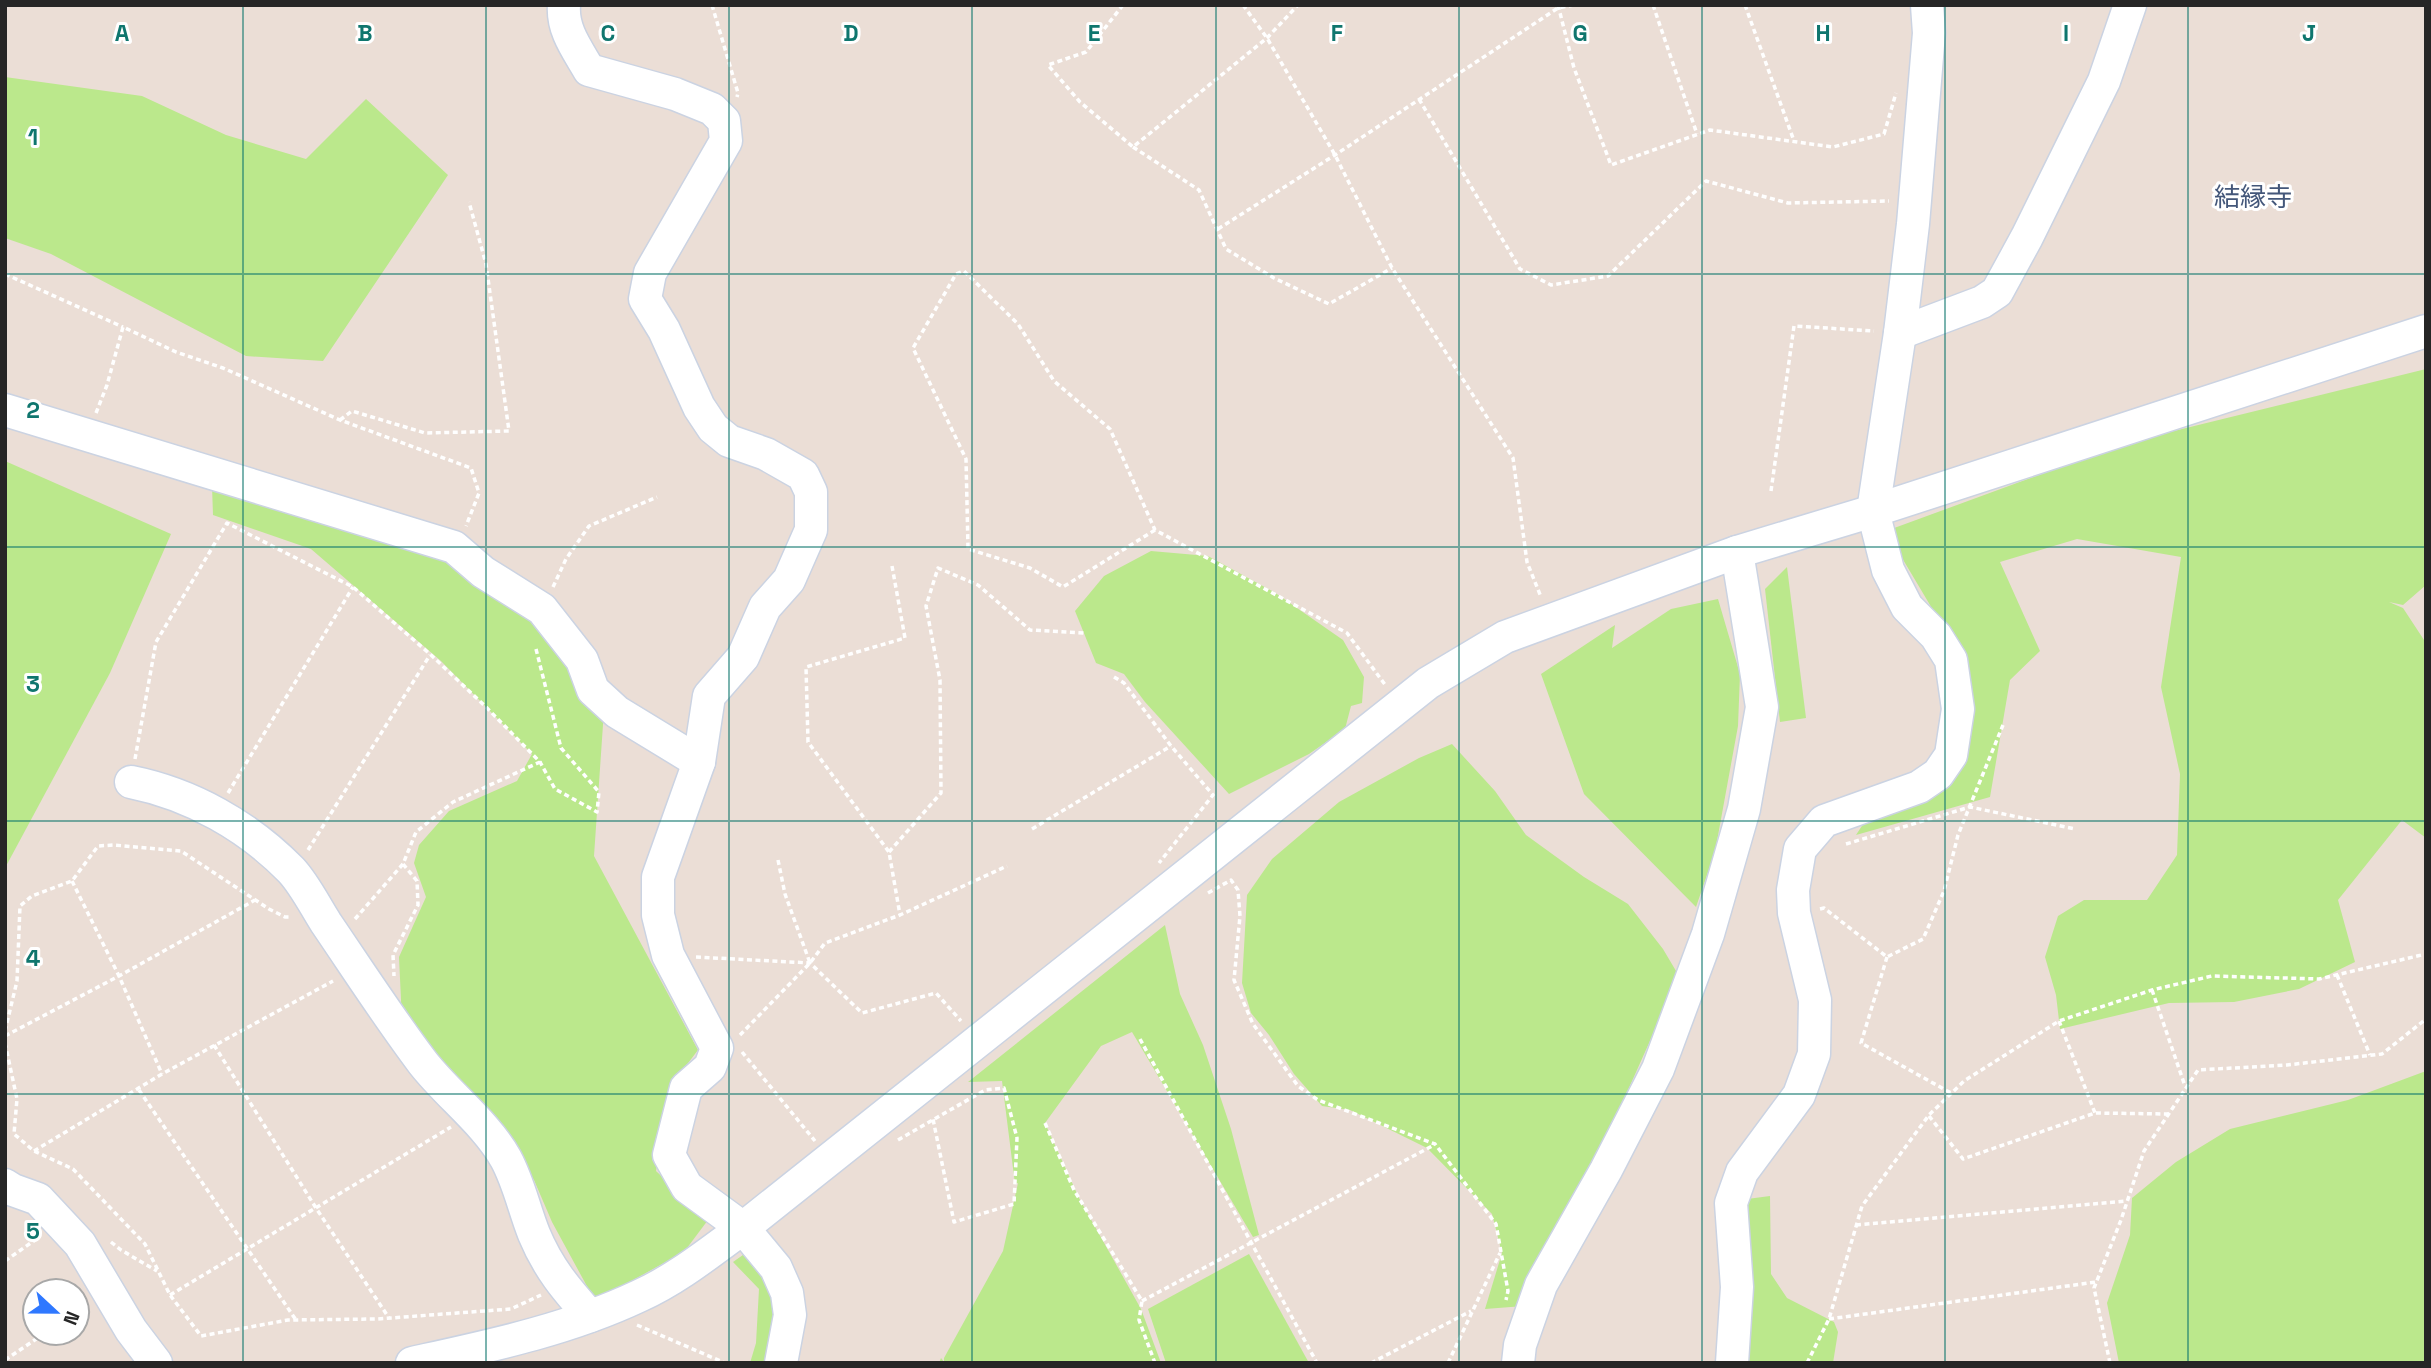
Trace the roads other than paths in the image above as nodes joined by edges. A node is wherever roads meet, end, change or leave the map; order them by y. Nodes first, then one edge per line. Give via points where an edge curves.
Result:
1 (564, 5) edge
2 (1927, 5) edge
3 (2130, 5) edge
4 (2426, 331) edge
5 (1900, 333) junction
6 (5, 410) edge
7 (1873, 512) junction
8 (1737, 552) junction
9 (699, 762) junction
10 (131, 782) road end
11 (5, 1185) edge
12 (743, 1228) junction
13 (597, 1314) junction
14 (156, 1363) edge
15 (412, 1363) edge
16 (781, 1363) edge
17 (1518, 1363) edge
18 (1732, 1363) edge

1 - 9 street via 563,19 571,40 589,70 675,94 712,109 724,121 726,141 650,273 645,299 713,428 729,441 766,454 803,475 811,492 811,530 789,580 765,607 743,657 709,696
2 - 5 street via 1929,33
3 - 5 street via 2104,81 1997,292
4 - 7 street
5 - 7 street
6 - 9 street via 454,547 483,572 542,609 582,660 593,690 617,712
7 - 8 street
7 - 18 street via 1888,570 1907,607 1936,636 1951,660 1958,709 1951,755 1938,774 1919,787 1824,821 1800,849 1794,914 1815,1000 1814,1054 1799,1095 1742,1172 1731,1203 1737,1287
8 - 12 street via 1550,618 1505,637 1428,682
8 - 17 street via 1762,706 1744,809 1708,934 1658,1069 1541,1285
9 - 12 street via 658,877 657,915 668,955 717,1048 710,1067 686,1088 668,1156 687,1187
10 - 13 street via 184,797 216,813 266,846 293,873 425,1065 505,1157 534,1233 562,1285
11 - 14 street via 38,1199 80,1244
12 - 13 street via 672,1278
12 - 16 street via 776,1268 787,1293 790,1315
13 - 15 street via 490,1346

